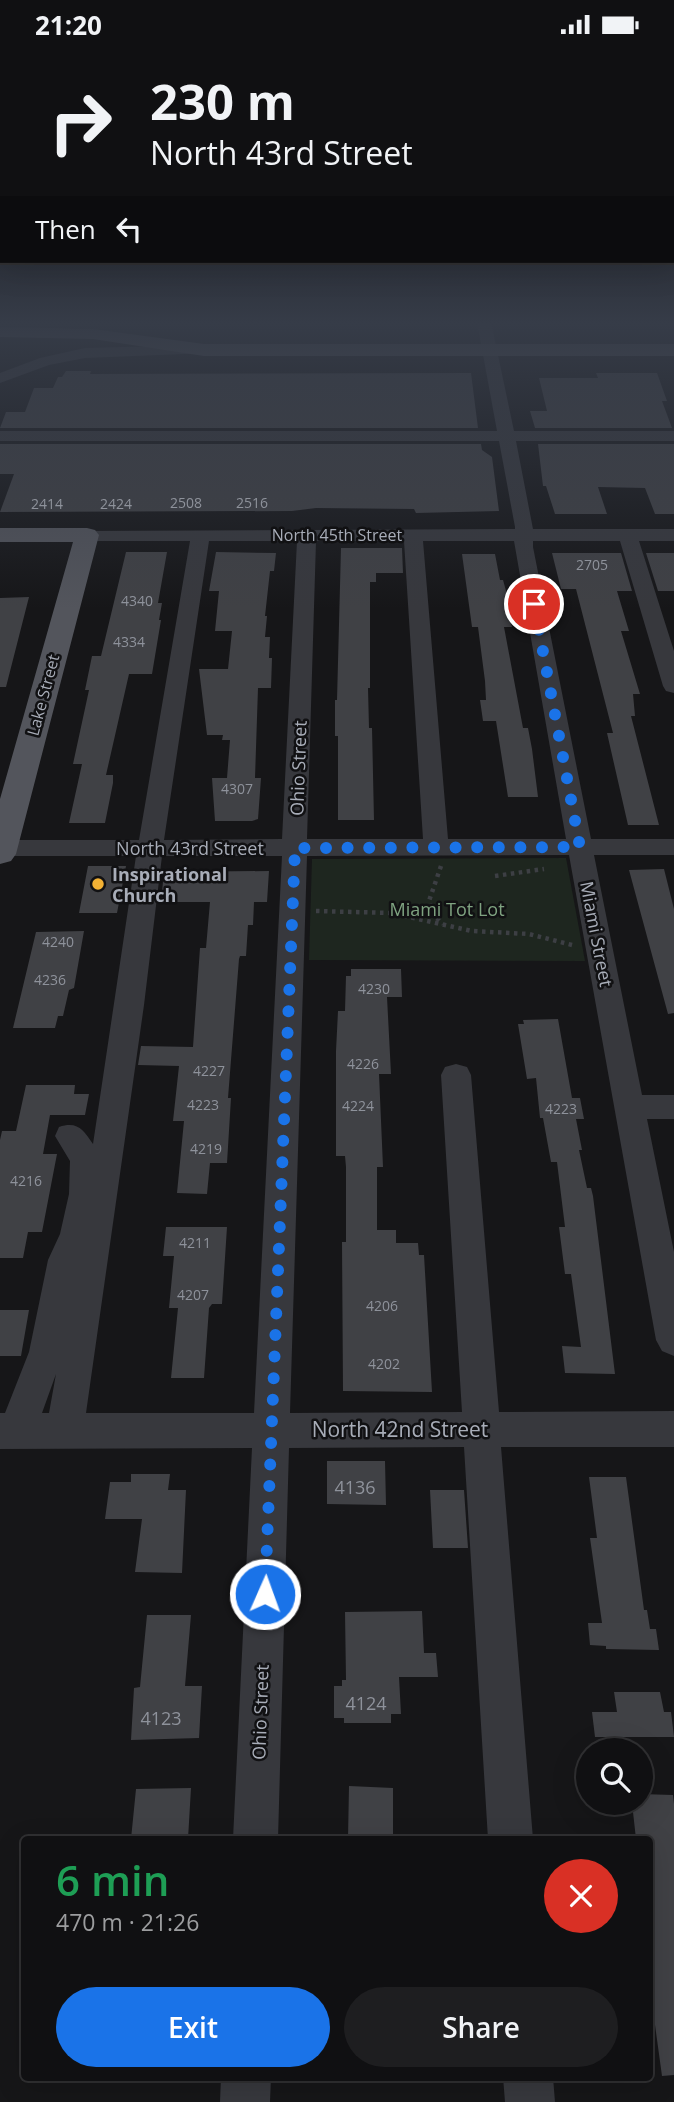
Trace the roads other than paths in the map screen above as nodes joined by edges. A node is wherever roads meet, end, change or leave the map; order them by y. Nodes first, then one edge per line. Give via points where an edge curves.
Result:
1 (503, 418) edge
2 (0, 436) edge
3 (507, 436) junction
4 (674, 436) edge
5 (0, 535) edge
6 (87, 535) junction
7 (200, 535) junction
8 (307, 535) junction
9 (413, 535) junction
10 (524, 535) junction
11 (628, 535) junction
12 (674, 535) edge
13 (674, 686) edge
14 (580, 847) junction
15 (674, 847) edge
16 (150, 848) junction
17 (295, 848) junction
18 (1, 850) edge
19 (438, 853) junction
20 (456, 1075) dead end
21 (630, 1107) junction
22 (674, 1107) edge
23 (70, 1136) dead end
24 (674, 1340) edge
25 (481, 1429) junction
26 (674, 1429) edge
27 (272, 1430) junction
28 (10, 1431) edge
29 (65, 1431) junction
30 (255, 1836) edge
31 (511, 1836) edge
32 (246, 2081) edge
33 (528, 2081) edge
34 (245, 2102) edge
35 (530, 2102) edge

1 - 3 street, Miami Street
2 - 3 street
3 - 4 street
3 - 10 street, Miami Street
5 - 6 main road, North 45th Street
6 - 7 street, North 45th Street
6 - 18 main road, Lake Street
7 - 8 street, North 45th Street
7 - 16 street
8 - 9 street, North 45th Street
8 - 17 street, Ohio Street
9 - 10 street, North 45th Street
9 - 19 street
10 - 11 street, North 45th Street
10 - 14 street, Miami Street
11 - 12 street, North 45th Street
11 - 13 street
14 - 15 street, North 43rd Street
14 - 19 street, North 43rd Street
14 - 21 street, Miami Street
16 - 17 street, North 43rd Street
16 - 18 street, North 43rd Street
16 - 29 street
17 - 19 street, North 43rd Street
17 - 27 street, Ohio Street
20 - 25 street
21 - 22 street
21 - 24 street, Miami Street
23 - 28 street via 86,1159 85,1193 65,1260 47,1352
25 - 26 street, North 42nd Street
25 - 27 street, North 42nd Street
25 - 31 street
27 - 29 street, North 42nd Street
27 - 30 street, Ohio Street
28 - 29 street, North 42nd Street
32 - 34 street
33 - 35 street

